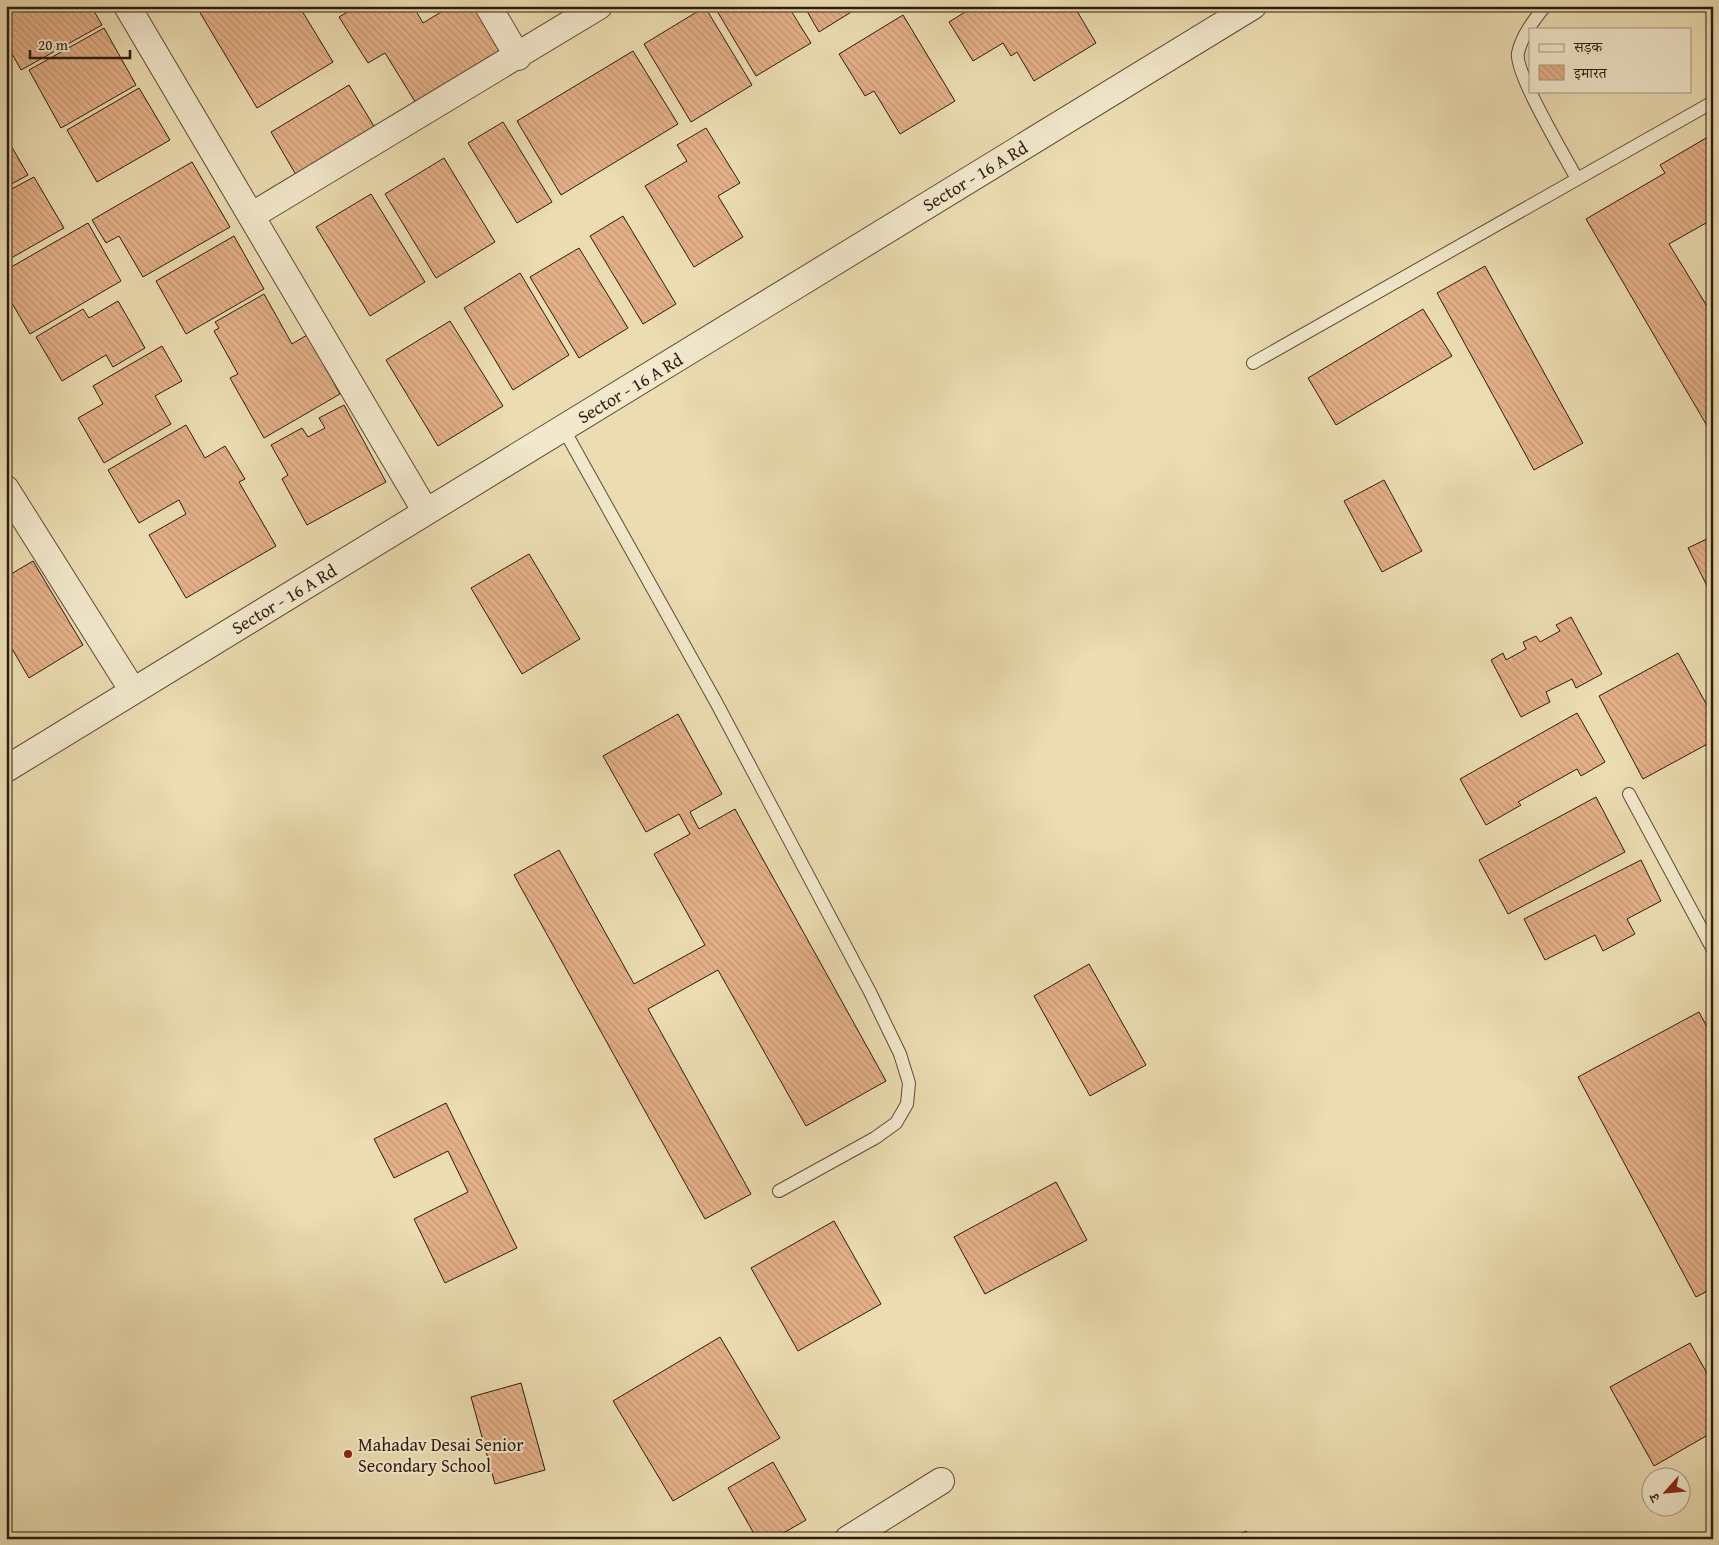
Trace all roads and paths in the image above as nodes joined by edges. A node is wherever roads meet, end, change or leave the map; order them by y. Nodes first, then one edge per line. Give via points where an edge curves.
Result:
1 (128, 6) edge
2 (488, 6) edge
3 (599, 6) edge
4 (1253, 6) edge
5 (1545, 6) edge
6 (518, 57) junction
7 (1529, 90) edge
8 (1530, 92) edge
9 (1713, 102) edge
10 (1577, 179) junction
11 (251, 216) junction
12 (1253, 363) dead end
13 (563, 428) junction
14 (6, 489) edge
15 (426, 512) junction
16 (133, 691) junction
17 (6, 769) edge
18 (1629, 794) dead end
19 (1713, 950) edge
20 (779, 1190) dead end
21 (941, 1480) dead end
22 (848, 1539) edge

1 - 11 street
2 - 6 street
3 - 6 street
4 - 13 street, Sector - 16 A Rd
5 - 7 lane via 1529,26 1518,55
6 - 11 street
8 - 10 lane
9 - 10 lane
10 - 12 lane
11 - 15 street
13 - 15 street, Sector - 16 A Rd
13 - 20 lane via 707,684 856,966 900,1054 909,1083 907,1104 896,1123 875,1138
14 - 16 street
15 - 16 street, Sector - 16 A Rd
16 - 17 street, Sector - 16 A Rd
18 - 19 lane
21 - 22 street

